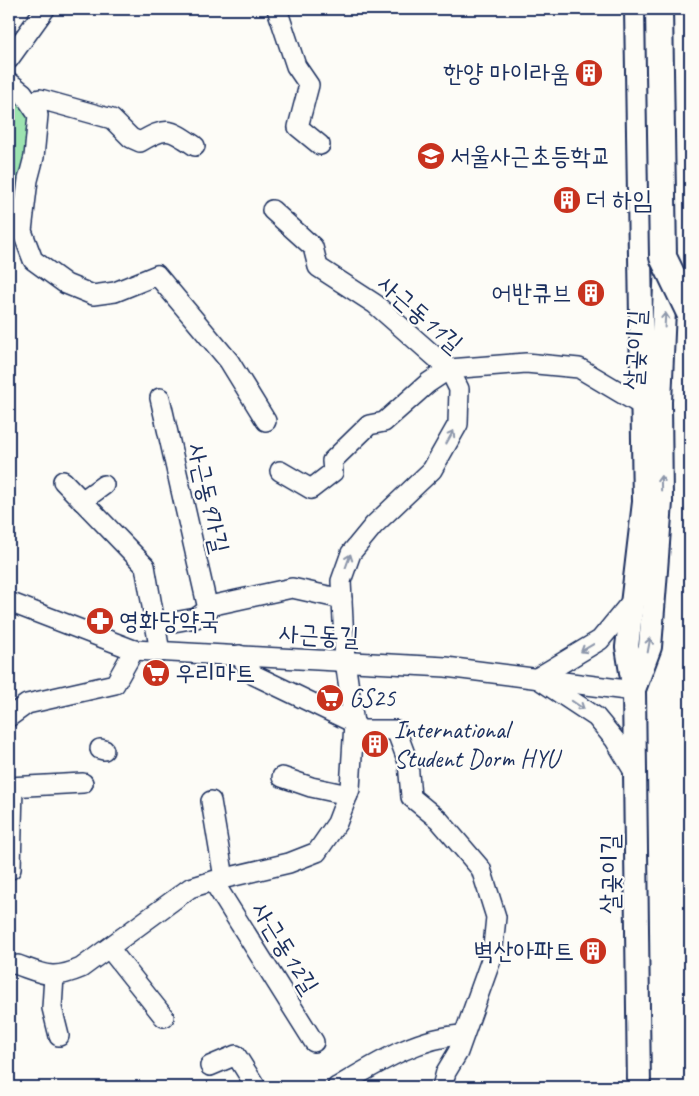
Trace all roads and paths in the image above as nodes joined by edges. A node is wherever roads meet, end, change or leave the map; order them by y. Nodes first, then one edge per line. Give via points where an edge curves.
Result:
1 (45, 9) edge
2 (278, 9) edge
3 (636, 9) edge
4 (659, 9) edge
5 (670, 9) edge
6 (9, 59) edge
7 (9, 82) edge
8 (31, 102) junction
9 (639, 139) junction
10 (668, 139) junction
11 (320, 145) dead end
12 (195, 146) dead end
13 (272, 210) dead end
14 (690, 312) edge
15 (449, 369) junction
16 (160, 398) dead end
17 (643, 406) junction
18 (266, 420) dead end
19 (280, 471) dead end
20 (64, 482) dead end
21 (104, 485) dead end
22 (82, 501) junction
23 (342, 599) junction
24 (632, 601) junction
25 (9, 602) edge
26 (208, 610) junction
27 (157, 625) junction
28 (134, 650) junction
29 (160, 652) junction
30 (239, 656) junction
31 (345, 661) junction
32 (537, 678) junction
33 (634, 691) junction
34 (9, 716) edge
35 (354, 723) junction
36 (636, 776) junction
37 (282, 777) dead end
38 (83, 783) dead end
39 (11, 787) edge
40 (348, 795) junction
41 (211, 801) dead end
42 (11, 869) dead end
43 (219, 880) junction
44 (109, 948) junction
45 (18, 965) dead end
46 (54, 976) junction
47 (164, 1017) dead end
48 (59, 1036) dead end
49 (314, 1042) dead end
50 (461, 1043) junction
51 (210, 1066) dead end
52 (256, 1087) edge
53 (337, 1087) edge
54 (442, 1087) edge
55 (639, 1087) edge

1 - 6 street
2 - 11 street via 296,66 309,85 298,127
3 - 9 main road, 살곶이길
4 - 14 highway, bridge via 663,257
5 - 10 main road, 살곶이길
7 - 8 street
8 - 12 street via 40,99 112,118 131,138 140,142 158,131 173,130
8 - 18 street via 38,115 22,232 33,260 66,284 94,295 115,292 157,275 229,361
9 - 10 main road via 650,151 657,152
9 - 17 main road, 살곶이길
33 -> 10 main road, 살곶이길 via 650,647 661,502 660,402 666,296
13 - 15 street, 사근동11길 via 313,247 318,267 375,304
15 - 17 street via 526,363 579,368
15 - 19 street via 384,422 369,426 332,461 333,472 312,489
23 -> 15 street, 사근동11길 via 340,581 351,553 374,525 432,470 458,424 460,389
16 - 26 street, 사근동9가길
17 - 24 main road, 살곶이길 via 644,502
20 - 22 street
21 - 22 street
22 - 27 street via 145,566
23 - 26 street via 292,588 214,605
23 - 31 street, 사근동11길
24 -> 32 street via 600,640
24 - 33 main road, 살곶이길 via 627,647
25 - 28 street, 사근동길
26 - 27 street via 196,618
27 - 29 street
28 - 29 street, 사근동길
28 - 34 street via 115,684 27,704
29 - 30 street, 사근동길
30 - 31 street, 사근동길
30 - 35 street via 254,675
31 - 32 street, 사근동길 via 446,667
31 - 35 street, 사근동12길
32 - 33 street, 사근동길
32 -> 36 street via 596,717 615,740
33 - 36 main road, 살곶이길
35 - 40 street, 사근동12길
35 - 50 street via 360,730 396,730 408,762 412,797 439,820 481,869 496,917 492,957
36 - 55 main road, 살곶이길
37 - 40 street
38 - 39 street
39 - 42 street
40 - 43 street, 사근동12길 via 337,822 317,852 289,863
41 - 43 street, 사근동12길
43 - 44 street, 사근동12길 via 190,888
43 - 49 street, 사근동12길
44 - 46 street, 사근동12길 via 81,968
44 - 47 street
45 - 46 street
46 - 48 street via 52,1008
50 - 53 street via 423,1042 384,1059
50 - 54 street
51 - 52 street via 236,1054

